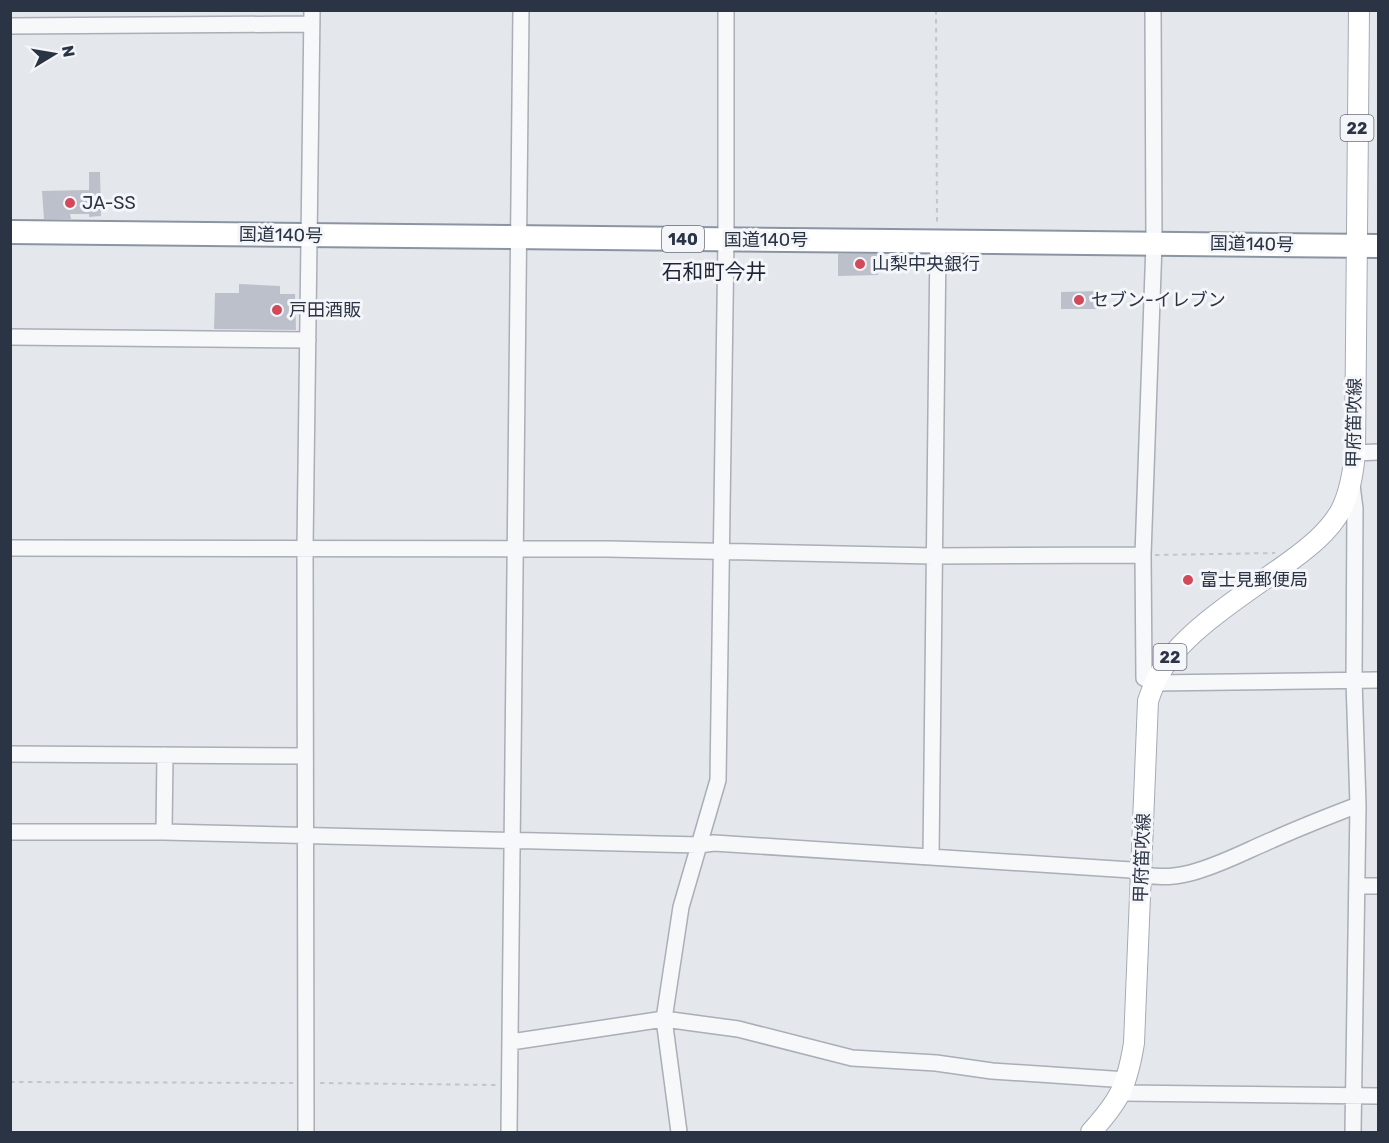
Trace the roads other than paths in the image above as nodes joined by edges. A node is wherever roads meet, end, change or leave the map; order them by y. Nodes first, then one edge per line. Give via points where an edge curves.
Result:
1 (521, 10) edge
2 (726, 10) edge
3 (1153, 10) edge
4 (1359, 10) edge
5 (311, 17) edge
6 (10, 26) edge
7 (10, 232) edge
8 (309, 235) junction
9 (518, 238) junction
10 (726, 239) junction
11 (938, 241) junction
12 (1154, 243) junction
13 (1367, 245) edge
14 (10, 337) edge
15 (308, 340) junction
16 (1378, 452) edge
17 (1354, 453) junction
18 (1352, 482) junction
19 (10, 548) edge
20 (304, 548) junction
21 (516, 550) junction
22 (722, 552) junction
23 (1143, 555) junction
24 (933, 556) junction
25 (1354, 680) junction
26 (1378, 680) edge
27 (1154, 683) junction
28 (10, 754) edge
29 (165, 755) junction
30 (304, 756) junction
31 (1359, 806) junction
32 (10, 832) edge
33 (164, 832) junction
34 (305, 836) junction
35 (513, 842) junction
36 (699, 845) junction
37 (931, 857) junction
38 (1142, 875) junction
39 (1358, 886) junction
40 (1378, 886) edge
41 (664, 1019) junction
42 (511, 1042) junction
43 (1124, 1087) junction
44 (1353, 1096) junction
45 (1378, 1096) edge
46 (306, 1132) edge
47 (509, 1132) edge
48 (679, 1132) edge
49 (1091, 1132) edge
50 (1353, 1132) edge

1 - 9 street
2 - 10 street
3 - 12 street
4 - 13 main road, 甲府笛吹線 / 22
5 - 6 street
5 - 8 street
7 - 8 highway, 国道140号 / 140
8 - 9 highway, 国道140号 / 140
8 - 15 street
9 - 10 highway, 国道140号 / 140
9 - 21 street
10 - 11 highway, 国道140号 / 140
10 - 22 street
11 - 12 highway, 国道140号 / 140
11 - 24 street
12 - 13 highway, 国道140号 / 140
12 - 23 street
13 - 17 main road, 甲府笛吹線 / 22
14 - 15 street
15 - 20 street
16 - 17 street
17 - 18 main road, 甲府笛吹線 / 22
18 - 25 street via 1356,509
18 - 27 main road, 甲府笛吹線 / 22 via 1340,512 1324,534 1198,630 1175,651
19 - 20 street
20 - 21 street
20 - 30 street
21 - 22 street
21 - 35 street
22 - 24 street
22 - 36 street via 718,780
23 - 24 street
23 - 27 street via 1144,678
24 - 37 street
25 - 26 street
25 - 27 street
25 - 31 street
27 - 38 main road, 甲府笛吹線 / 22 via 1148,701
28 - 29 street
29 - 30 street
29 - 33 street
30 - 34 street
31 - 38 street via 1195,872 1160,878
31 - 39 street
32 - 33 street
33 - 34 street
34 - 35 street
34 - 46 street
35 - 36 street
35 - 42 street
36 - 37 street
36 - 41 street via 681,907
37 - 38 street via 1131,870
38 - 43 main road, 甲府笛吹線 / 22 via 1134,1043
39 - 40 street
39 - 44 street
41 - 42 street
41 - 43 street via 738,1029 852,1058 936,1063
41 - 48 street
42 - 47 street
43 - 44 street
43 - 49 main road, 甲府笛吹線 / 22
44 - 45 street
44 - 50 street

